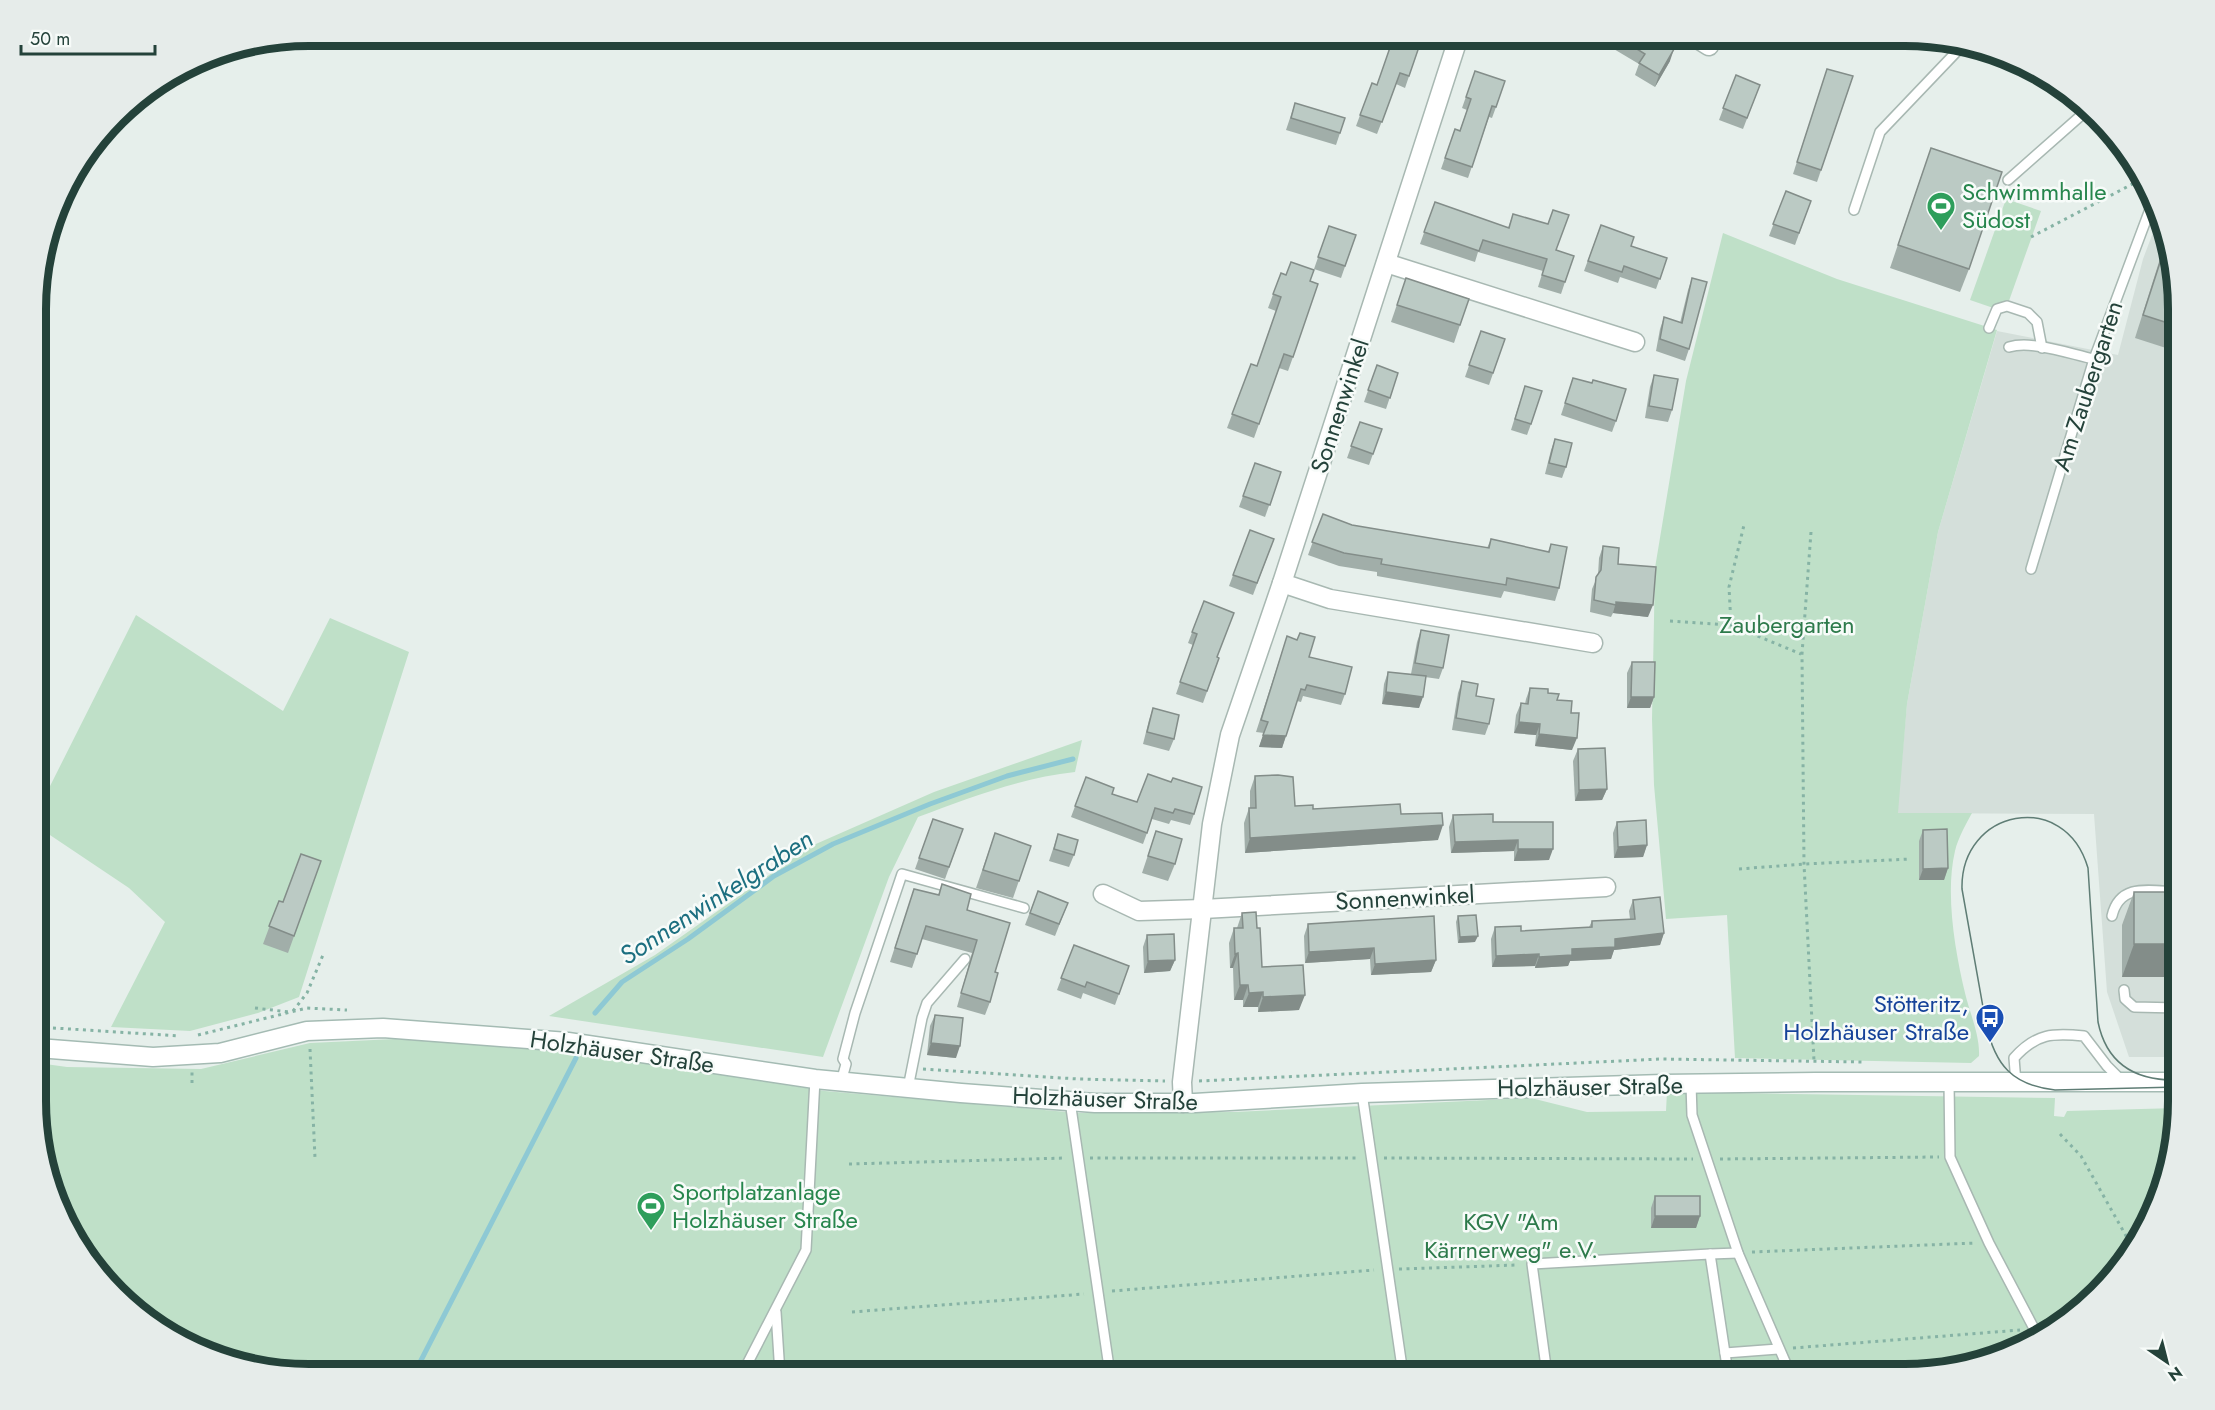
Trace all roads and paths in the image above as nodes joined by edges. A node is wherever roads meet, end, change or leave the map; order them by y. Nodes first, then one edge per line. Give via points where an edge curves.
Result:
1 (1455, 46) edge
2 (1956, 52) edge
3 (2082, 115) edge
4 (2008, 180) dead end
5 (2135, 182) edge
6 (1854, 210) dead end
7 (2149, 212) edge
8 (2031, 237) dead end
9 (1386, 264) junction
10 (1989, 328) dead end
11 (1635, 342) dead end
12 (2009, 347) dead end
13 (2042, 348) junction
14 (2094, 359) junction
15 (1744, 525) dead end
16 (1810, 532) dead end
17 (2031, 569) dead end
18 (1282, 583) junction
19 (1671, 621) dead end
20 (1731, 626) junction
21 (1593, 643) dead end
22 (1802, 654) junction
23 (1911, 860) dead end
24 (1804, 864) junction
25 (1739, 869) dead end
26 (1606, 887) dead end
27 (2168, 892) edge
28 (1103, 894) dead end
29 (1024, 908) dead end
30 (1203, 909) junction
31 (2112, 916) dead end
32 (323, 955) dead end
33 (965, 959) dead end
34 (2124, 990) dead end
35 (255, 1008) dead end
36 (2168, 1008) edge
37 (352, 1010) dead end
38 (292, 1012) junction
39 (46, 1028) edge
40 (307, 1031) junction
41 (46, 1049) edge
42 (1814, 1061) junction
43 (1873, 1062) dead end
44 (912, 1069) junction
45 (815, 1079) junction
46 (841, 1082) junction
47 (1182, 1082) junction
48 (1816, 1082) junction
49 (1949, 1082) junction
50 (2168, 1082) edge
51 (2016, 1083) junction
52 (2124, 1083) junction
53 (1690, 1084) junction
54 (908, 1088) junction
55 (1362, 1093) junction
56 (1070, 1101) junction
57 (1183, 1102) junction
58 (2060, 1134) dead end
59 (1950, 1157) junction
60 (315, 1158) dead end
61 (1080, 1158) junction
62 (1371, 1158) junction
63 (1707, 1159) junction
64 (849, 1164) dead end
65 (2128, 1240) edge
66 (1989, 1243) junction
67 (1738, 1253) junction
68 (1710, 1254) junction
69 (1532, 1264) junction
70 (1388, 1269) junction
71 (1097, 1293) junction
72 (776, 1310) junction
73 (852, 1312) dead end
74 (2034, 1329) joint
75 (1778, 1350) junction
76 (1725, 1353) junction
77 (747, 1364) edge
78 (779, 1364) edge
79 (1108, 1364) edge
80 (1402, 1364) edge
81 (1545, 1364) edge
82 (1727, 1364) edge
83 (1785, 1364) edge

1 - 9 street, Sonnenwinkel
2 - 6 lane via 1880,132
3 - 4 lane
5 - 8 path
7 - 14 lane, Am Zaubergarten
9 - 11 street
9 - 18 street, Sonnenwinkel
10 - 13 lane via 1997,309 2007,306 2028,313 2037,322
12 - 13 lane via 2019,344
13 - 14 lane
14 - 17 lane, Am Zaubergarten
15 - 20 path via 1729,587
16 - 22 path
18 - 21 street via 1330,599
18 - 30 street, Sonnenwinkel via 1230,735 1212,824
19 - 20 path
20 - 22 path
22 - 24 path
23 - 24 path
24 - 25 path
24 - 42 path
26 - 30 street, Sonnenwinkel
27 - 31 lane via 2132,891 2120,898
28 - 30 street, Sonnenwinkel via 1139,910
29 - 46 lane via 902,874 855,1013
30 - 47 street, Sonnenwinkel
32 - 38 path via 308,993
33 - 44 lane via 927,1003
34 - 36 lane via 2125,999 2134,1007
35 - 38 path
37 - 38 path via 307,1008
38 - 39 path via 191,1037
40 - 41 street, Holzhäuser Straße via 220,1053 192,1055 153,1057
40 - 45 street, Holzhäuser Straße via 383,1028 568,1042
40 - 60 path
42 - 43 path
42 - 47 path via 1661,1059
42 - 48 path
44 - 47 path
44 - 54 lane
45 - 46 street, Holzhäuser Straße
45 - 72 lane via 806,1250
46 - 54 street, Holzhäuser Straße
47 - 57 street, Sonnenwinkel
48 - 49 street, Holzhäuser Straße
48 - 53 street, Holzhäuser Straße
49 - 51 street, Holzhäuser Straße
49 - 59 lane
50 - 52 street, Holzhäuser Straße
51 - 52 street, Holzhäuser Straße
51 - 52 lane via 2014,1058 2026,1044 2044,1036 2070,1034 2084,1035
53 - 55 street, Holzhäuser Straße
53 - 63 lane via 1692,1115
54 - 56 street, Holzhäuser Straße
55 - 57 street, Holzhäuser Straße
55 - 62 lane
56 - 57 street, Holzhäuser Straße
56 - 61 lane
58 - 65 path via 2081,1156
59 - 63 path
59 - 66 lane
61 - 62 path
61 - 64 path
61 - 71 lane
62 - 63 path
62 - 70 lane
63 - 67 lane
66 - 67 path
66 - 74 lane
67 - 68 lane
67 - 75 lane
68 - 69 lane
68 - 76 lane
69 - 70 path
69 - 81 lane
70 - 71 path
70 - 80 lane
71 - 73 path
71 - 79 lane
72 - 77 lane
72 - 78 lane
74 - 75 path
75 - 76 lane
75 - 83 lane
76 - 82 lane

